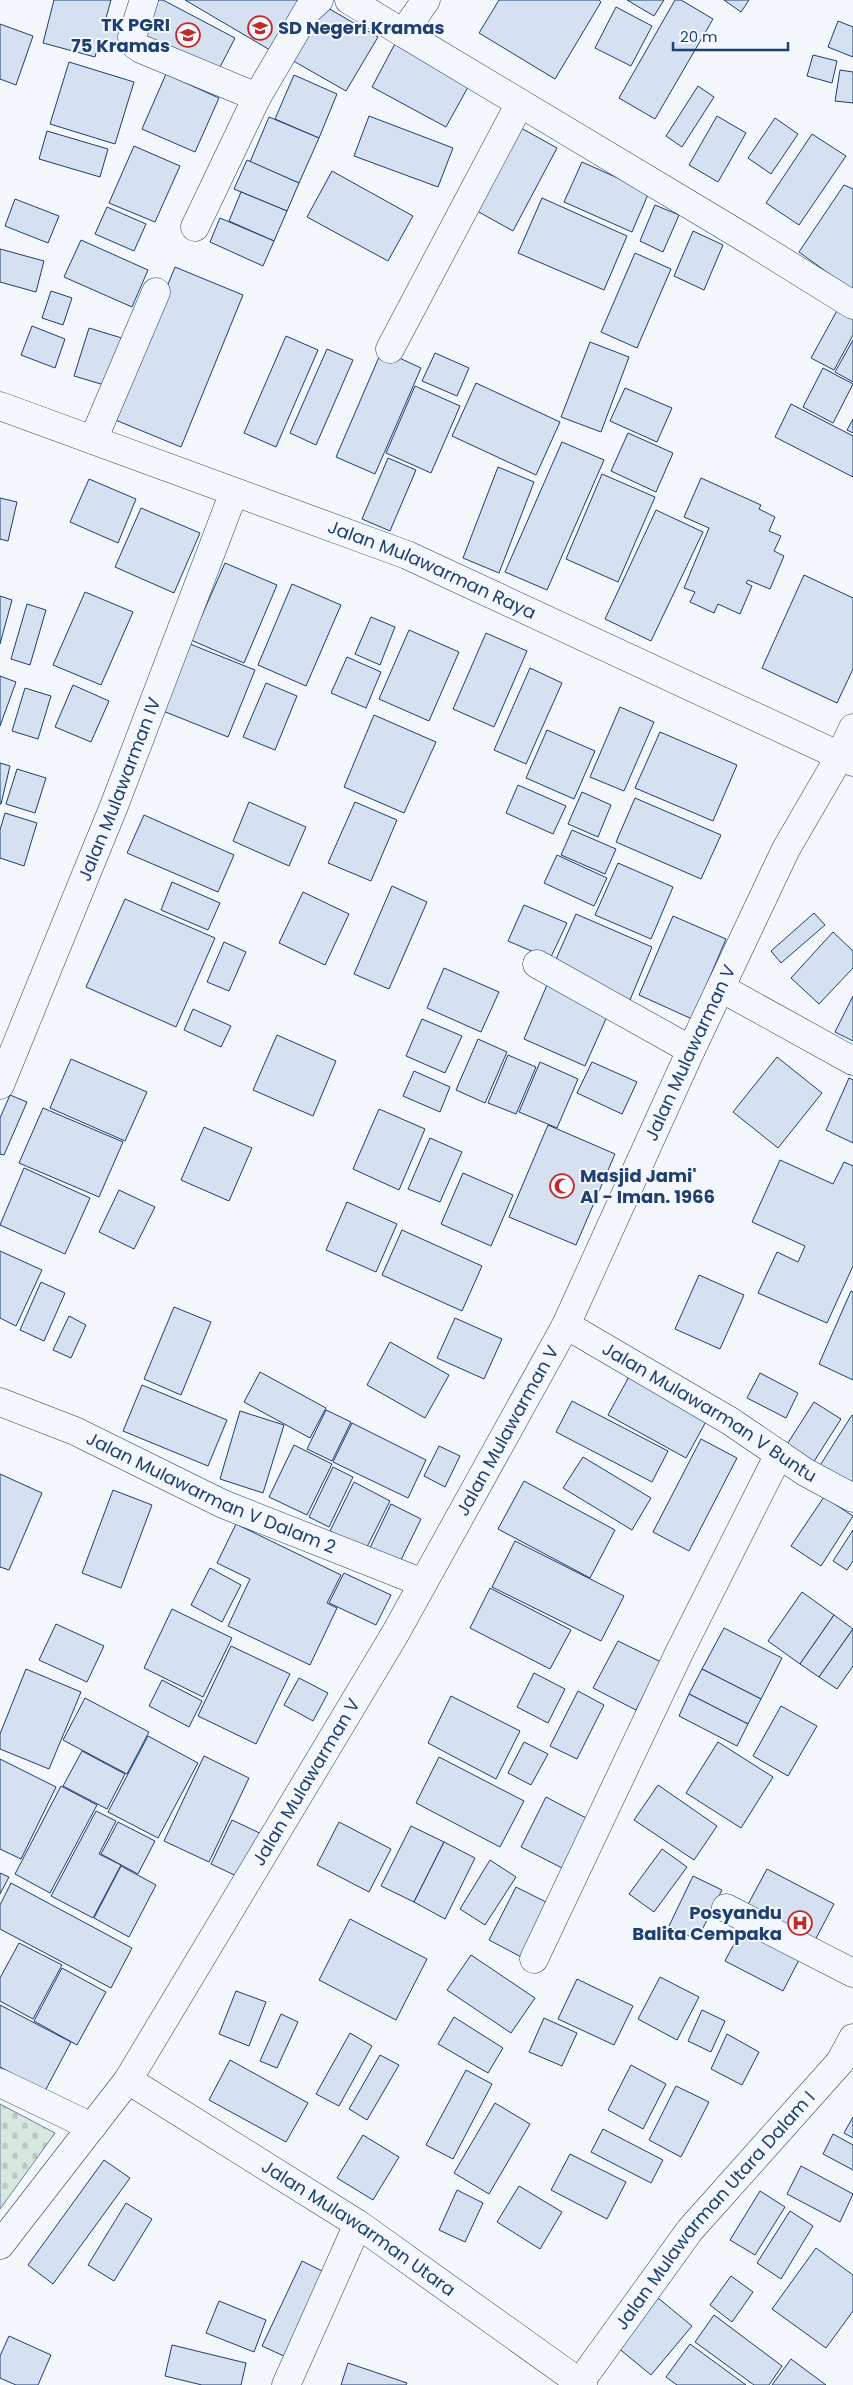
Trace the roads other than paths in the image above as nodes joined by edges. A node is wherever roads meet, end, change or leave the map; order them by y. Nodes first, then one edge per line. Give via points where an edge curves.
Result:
1 (143, 0) edge
2 (319, 0) edge
3 (349, 0) edge
4 (426, 0) edge
5 (403, 33) junction
6 (258, 97) junction
7 (520, 103) junction
8 (195, 227) dead end
9 (156, 292) dead end
10 (853, 305) edge
11 (390, 349) dead end
12 (0, 406) edge
13 (93, 440) junction
14 (234, 492) junction
15 (853, 728) edge
16 (847, 759) edge
17 (537, 964) dead end
18 (721, 988) junction
19 (691, 1050) junction
20 (853, 1060) edge
21 (0, 1085) edge
22 (566, 1326) junction
23 (0, 1402) edge
24 (779, 1454) junction
25 (853, 1498) edge
26 (423, 1583) junction
27 (726, 1908) dead end
28 (534, 1959) dead end
29 (853, 1973) edge
30 (853, 2038) edge
31 (128, 2080) junction
32 (0, 2083) edge
33 (92, 2127) junction
34 (358, 2224) junction
35 (0, 2245) edge
36 (580, 2384) edge
37 (286, 2385) edge

1 - 6 street via 132,37 134,44
2 - 6 street via 308,10
3 - 5 street
4 - 5 street
5 - 7 street
6 - 8 street
7 - 10 street
7 - 11 street
9 - 13 street
12 - 13 street, Jalan Mulawarman Raya
13 - 14 street, Jalan Mulawarman Raya
14 - 16 street, Jalan Mulawarman Raya via 407,555
14 - 21 street, Jalan Mulawarman IV via 114,806
15 - 16 street, Jalan Mulawarman V
16 - 18 street, Jalan Mulawarman V via 786,849
17 - 19 street
18 - 19 street, Jalan Mulawarman V
18 - 20 street
19 - 22 street, Jalan Mulawarman V
22 - 24 street, Jalan Mulawarman V Buntu via 730,1421
22 - 26 street, Jalan Mulawarman V
23 - 26 street, Jalan Mulawarman V Dalam 2 via 75,1431 223,1504
24 - 25 street, Jalan Mulawarman V Buntu
24 - 28 street via 679,1653
26 - 31 street, Jalan Mulawarman V
27 - 29 street
30 - 36 street, Jalan Mulawarman Utara Dalam I via 840,2062 690,2230
31 - 33 street, Jalan Mulawarman V
31 - 34 street, Jalan Mulawarman Utara
32 - 33 street
33 - 35 street, Jalan Mulawarman V
34 - 36 street, Jalan Mulawarman Utara
34 - 37 street

